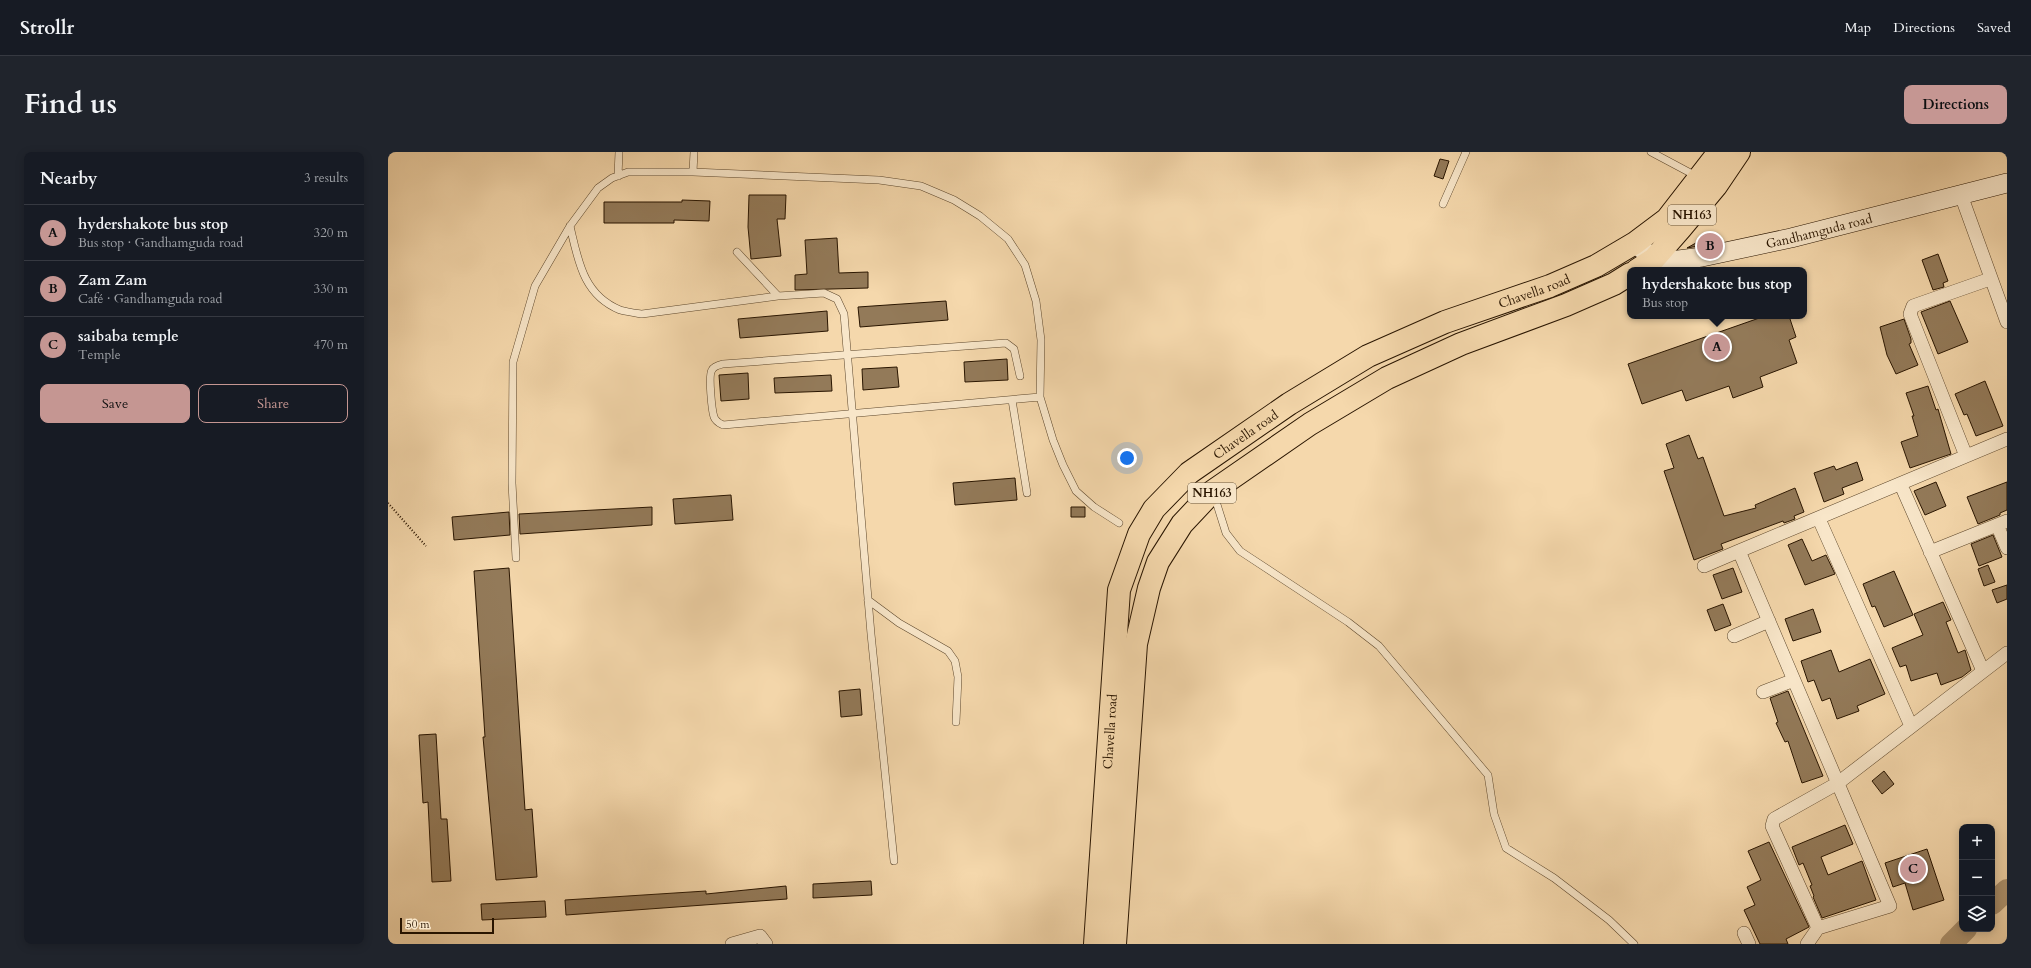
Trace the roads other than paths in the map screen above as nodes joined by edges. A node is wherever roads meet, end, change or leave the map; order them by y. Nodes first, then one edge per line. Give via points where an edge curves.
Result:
1 (619, 152) edge
2 (694, 152) edge
3 (1466, 152) edge
4 (1651, 152) edge
5 (1719, 152) edge
6 (1739, 152) edge
7 (693, 172) junction
8 (618, 176) junction
9 (1700, 178) junction
10 (2007, 183) edge
11 (1961, 195) junction
12 (1443, 204) dead end
13 (570, 226) junction
14 (1635, 243) junction
15 (737, 252) dead end
16 (1646, 265) edge
17 (1627, 276) edge
18 (1990, 279) junction
19 (778, 296) junction
20 (2007, 322) edge
21 (848, 356) junction
22 (1020, 376) dead end
23 (1040, 397) junction
24 (1012, 400) junction
25 (854, 415) junction
26 (2007, 439) edge
27 (1966, 456) junction
28 (1901, 485) junction
29 (1213, 491) junction
30 (1027, 493) dead end
31 (1819, 519) junction
32 (1119, 523) dead end
33 (2002, 523) edge
34 (2007, 548) edge
35 (1739, 551) junction
36 (1930, 552) junction
37 (516, 558) dead end
38 (1704, 566) dead end
39 (868, 600) junction
40 (1769, 621) junction
41 (1734, 636) dead end
42 (2007, 653) edge
43 (1983, 671) junction
44 (1794, 680) junction
45 (1763, 692) dead end
46 (956, 722) dead end
47 (1911, 726) junction
48 (1838, 783) junction
49 (894, 861) dead end
50 (1818, 928) junction
51 (732, 944) edge
52 (766, 944) edge
53 (1095, 944) edge
54 (1115, 944) edge
55 (1634, 944) edge
56 (1806, 944) edge

1 - 8 lane
2 - 7 lane
3 - 12 lane
4 - 9 lane
5 - 9 highway, Chavella road / NH163
6 - 16 highway, NH163 via 1716,186
7 - 8 lane via 635,172
7 - 23 lane via 879,180 921,186 954,200 980,216 1008,239 1025,265 1036,301 1041,340
8 - 13 lane via 598,188
9 - 14 highway, Chavella road / NH163 via 1667,219
10 - 11 street, Gandhamguda road
11 - 16 street, Gandhamguda road via 1791,238 1702,257
11 - 18 street
13 - 19 lane via 579,263 588,284 600,298 620,310 642,314
13 - 37 lane via 535,286 513,362 512,483
14 - 16 street
14 - 53 highway, Chavella road / NH163 via 1596,266 1557,284 1444,322 1368,356 1289,404 1189,473 1154,509 1139,534 1119,590
15 - 19 lane
17 - 29 highway, Chavella road / NH163 via 1566,305 1461,344 1387,378 1310,424
18 - 20 street
18 - 27 street via 1913,306 1910,314
19 - 21 lane via 824,293 837,299 844,314
21 - 22 lane via 1006,344 1014,350
21 - 25 lane
21 - 25 lane via 716,366 710,376 714,416 717,422 723,425
23 - 24 lane
23 - 32 lane via 1053,440 1076,491 1094,507
24 - 25 lane
24 - 30 lane
25 - 39 lane
26 - 27 street
27 - 28 street
28 - 31 street
28 - 36 street
29 - 54 highway, Chavella road / NH163 via 1182,524 1158,562 1136,644
29 - 55 lane via 1226,533 1240,551 1348,622 1378,646 1488,775 1494,814 1506,848 1554,878 1609,920
31 - 35 street
31 - 47 street
33 - 34 street
33 - 36 street
35 - 38 street
35 - 40 street
36 - 43 street
39 - 46 lane via 900,623 948,651 955,660 958,676
39 - 49 lane
40 - 41 street
40 - 44 street
42 - 43 street
43 - 47 street
44 - 45 street
44 - 48 street
47 - 48 street
48 - 50 street via 1778,816 1772,826
48 - 50 street via 1890,906
50 - 56 street
51 - 52 street via 760,936

